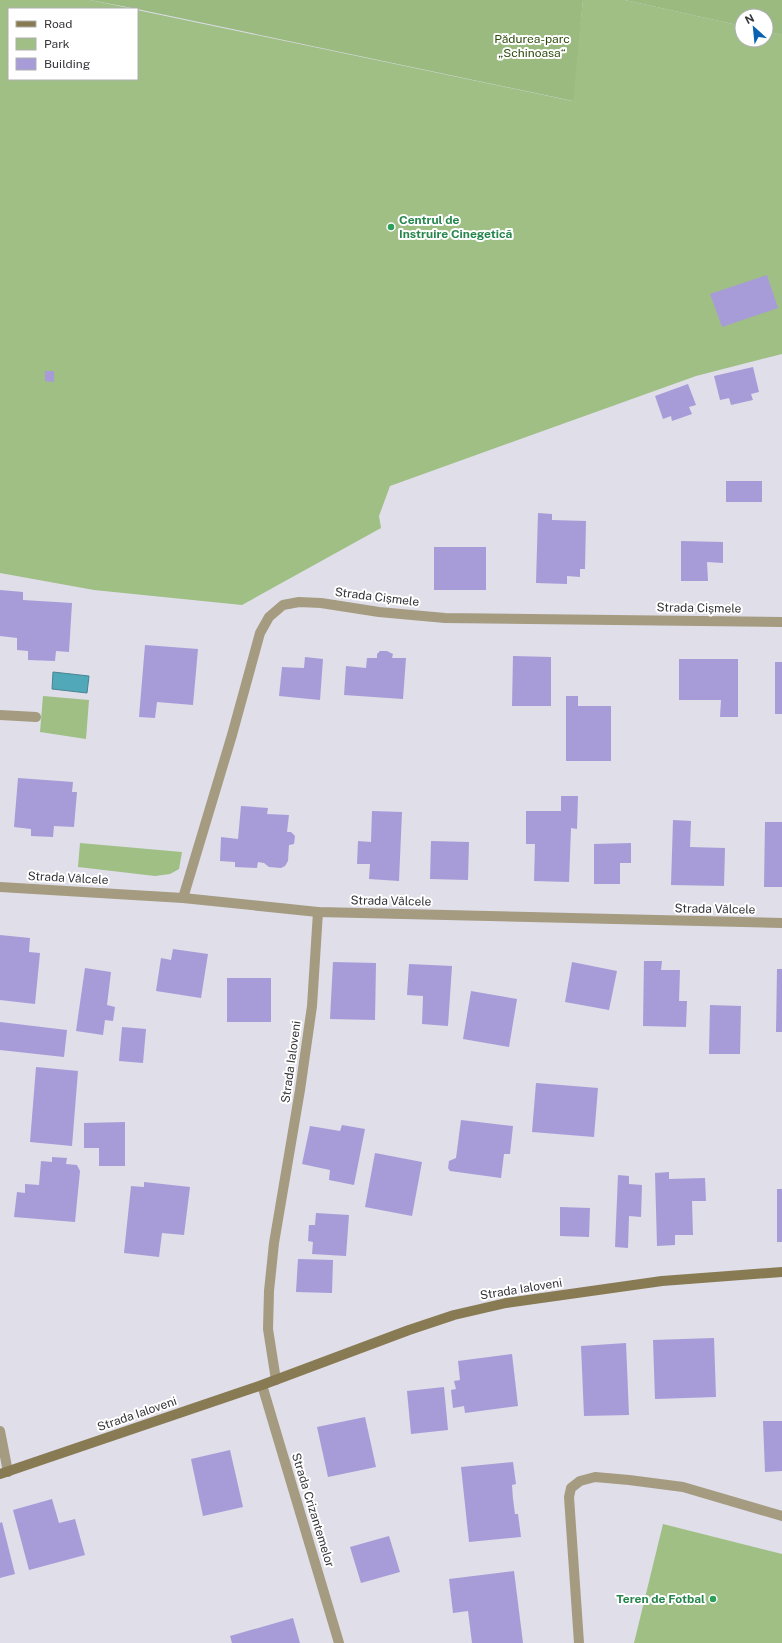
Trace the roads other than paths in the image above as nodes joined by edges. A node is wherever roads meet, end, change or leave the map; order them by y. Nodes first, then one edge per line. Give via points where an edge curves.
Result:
1 (782, 622) edge
2 (0, 715) edge
3 (36, 717) dead end
4 (0, 887) edge
5 (183, 898) junction
6 (318, 912) junction
7 (782, 923) edge
8 (782, 1272) edge
9 (276, 1380) junction
10 (262, 1385) junction
11 (0, 1431) edge
12 (4, 1474) edge
13 (782, 1516) edge
14 (339, 1643) edge
15 (579, 1643) edge

1 - 5 street, Strada Cișmele via 445,618 379,612 321,602 282,605 269,617 260,633
2 - 3 street
4 - 5 street, Strada Vâlcele
5 - 6 street, Strada Vâlcele
6 - 7 street, Strada Vâlcele
6 - 9 street, Strada Ialoveni via 312,1006 274,1243 269,1291 268,1329
8 - 9 street, Strada Ialoveni via 662,1281 489,1306 409,1330
9 - 10 street, Strada Ialoveni
10 - 12 street, Strada Ialoveni
10 - 14 street, Strada Crizantemelor
11 - 12 street, Strada Ialoveni
13 - 15 street via 683,1487 595,1477 580,1481 571,1488 569,1497

